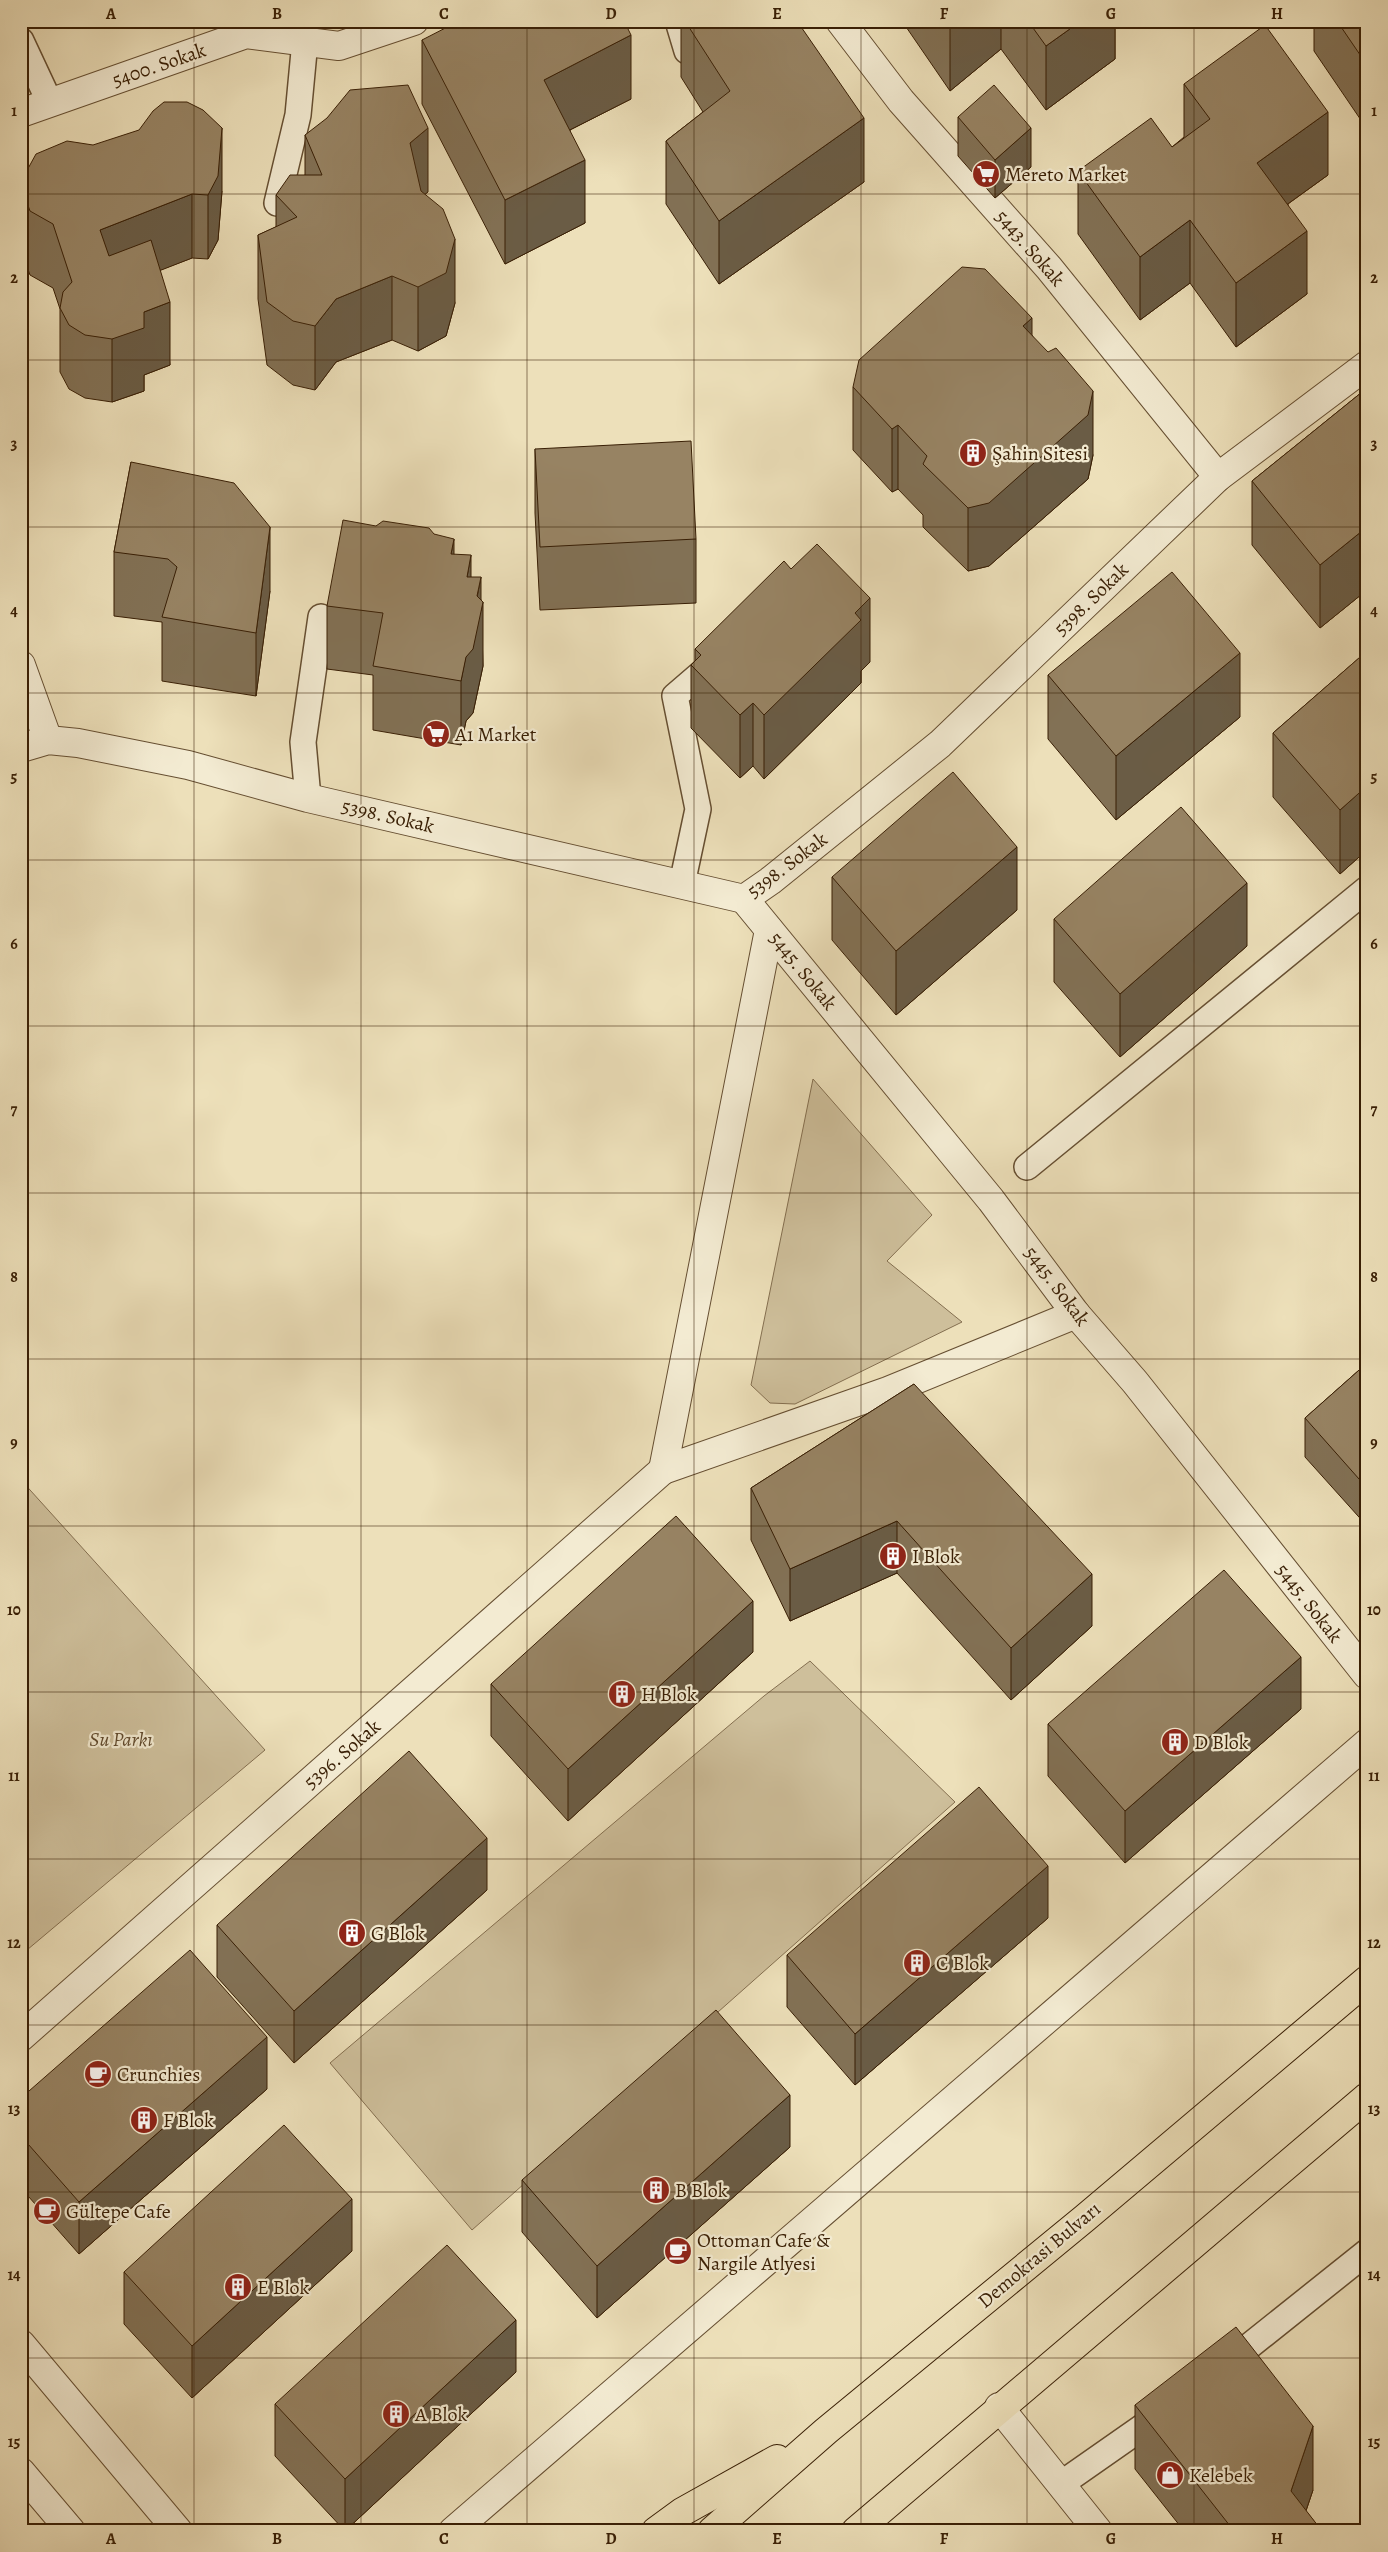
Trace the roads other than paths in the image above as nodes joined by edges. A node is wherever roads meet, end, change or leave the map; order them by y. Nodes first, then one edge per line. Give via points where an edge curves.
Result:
1 (414, 21) edge
2 (678, 21) edge
3 (840, 21) edge
4 (21, 41) edge
5 (305, 41) junction
6 (687, 51) edge
7 (50, 103) junction
8 (21, 113) edge
9 (277, 203) dead end
10 (1367, 365) edge
11 (1218, 477) junction
12 (321, 618) dead end
13 (21, 665) edge
14 (711, 665) edge
15 (48, 740) junction
16 (21, 748) edge
17 (308, 798) junction
18 (682, 884) junction
19 (1367, 889) edge
20 (744, 899) junction
21 (769, 930) junction
22 (1027, 1167) dead end
23 (1076, 1314) junction
24 (663, 1470) junction
25 (1367, 1675) edge
26 (1367, 1743) edge
27 (1367, 1980) edge
28 (21, 2037) edge
29 (1367, 2097) edge
30 (1367, 2252) edge
31 (21, 2344) edge
32 (1204, 2383) edge
33 (1180, 2401) edge
34 (999, 2407) junction
35 (826, 2431) junction
36 (21, 2472) edge
37 (1061, 2484) junction
38 (874, 2521) edge
39 (71, 2531) edge
40 (178, 2531) edge
41 (452, 2531) edge
42 (656, 2531) edge
43 (712, 2531) edge
44 (856, 2531) edge
45 (1098, 2531) edge

1 - 5 street, 5400. Sokak via 339,46
2 - 6 lane
3 - 11 street, 5443. Sokak via 901,101 1050,268
4 - 7 lane
5 - 7 street, 5400. Sokak via 246,34
5 - 9 lane via 298,115
7 - 8 street, 5400. Sokak
10 - 11 street, 5398. Sokak
11 - 20 street, 5398. Sokak via 940,744
12 - 17 lane via 303,742
13 - 15 street
14 - 18 lane via 675,696 698,809
15 - 16 street, 5398. Sokak
15 - 17 street, 5398. Sokak via 78,743 188,766
17 - 18 street, 5398. Sokak
18 - 20 street, 5398. Sokak
19 - 22 lane
20 - 21 street, 5445. Sokak
21 - 23 street, 5445. Sokak via 992,1200
21 - 24 street
23 - 24 street via 888,1391
23 - 25 street, 5445. Sokak via 1135,1382
24 - 28 street, 5396. Sokak
26 - 41 street
27 - 35 highway, Demokrasi Bulvarı
29 - 34 highway
30 - 32 lane
31 - 40 street
33 - 37 lane
34 - 37 street
34 - 38 highway
35 - 42 highway via 682,2512
35 - 43 highway, Demokrasi Bulvarı
36 - 39 street
37 - 45 street
38 - 44 highway

